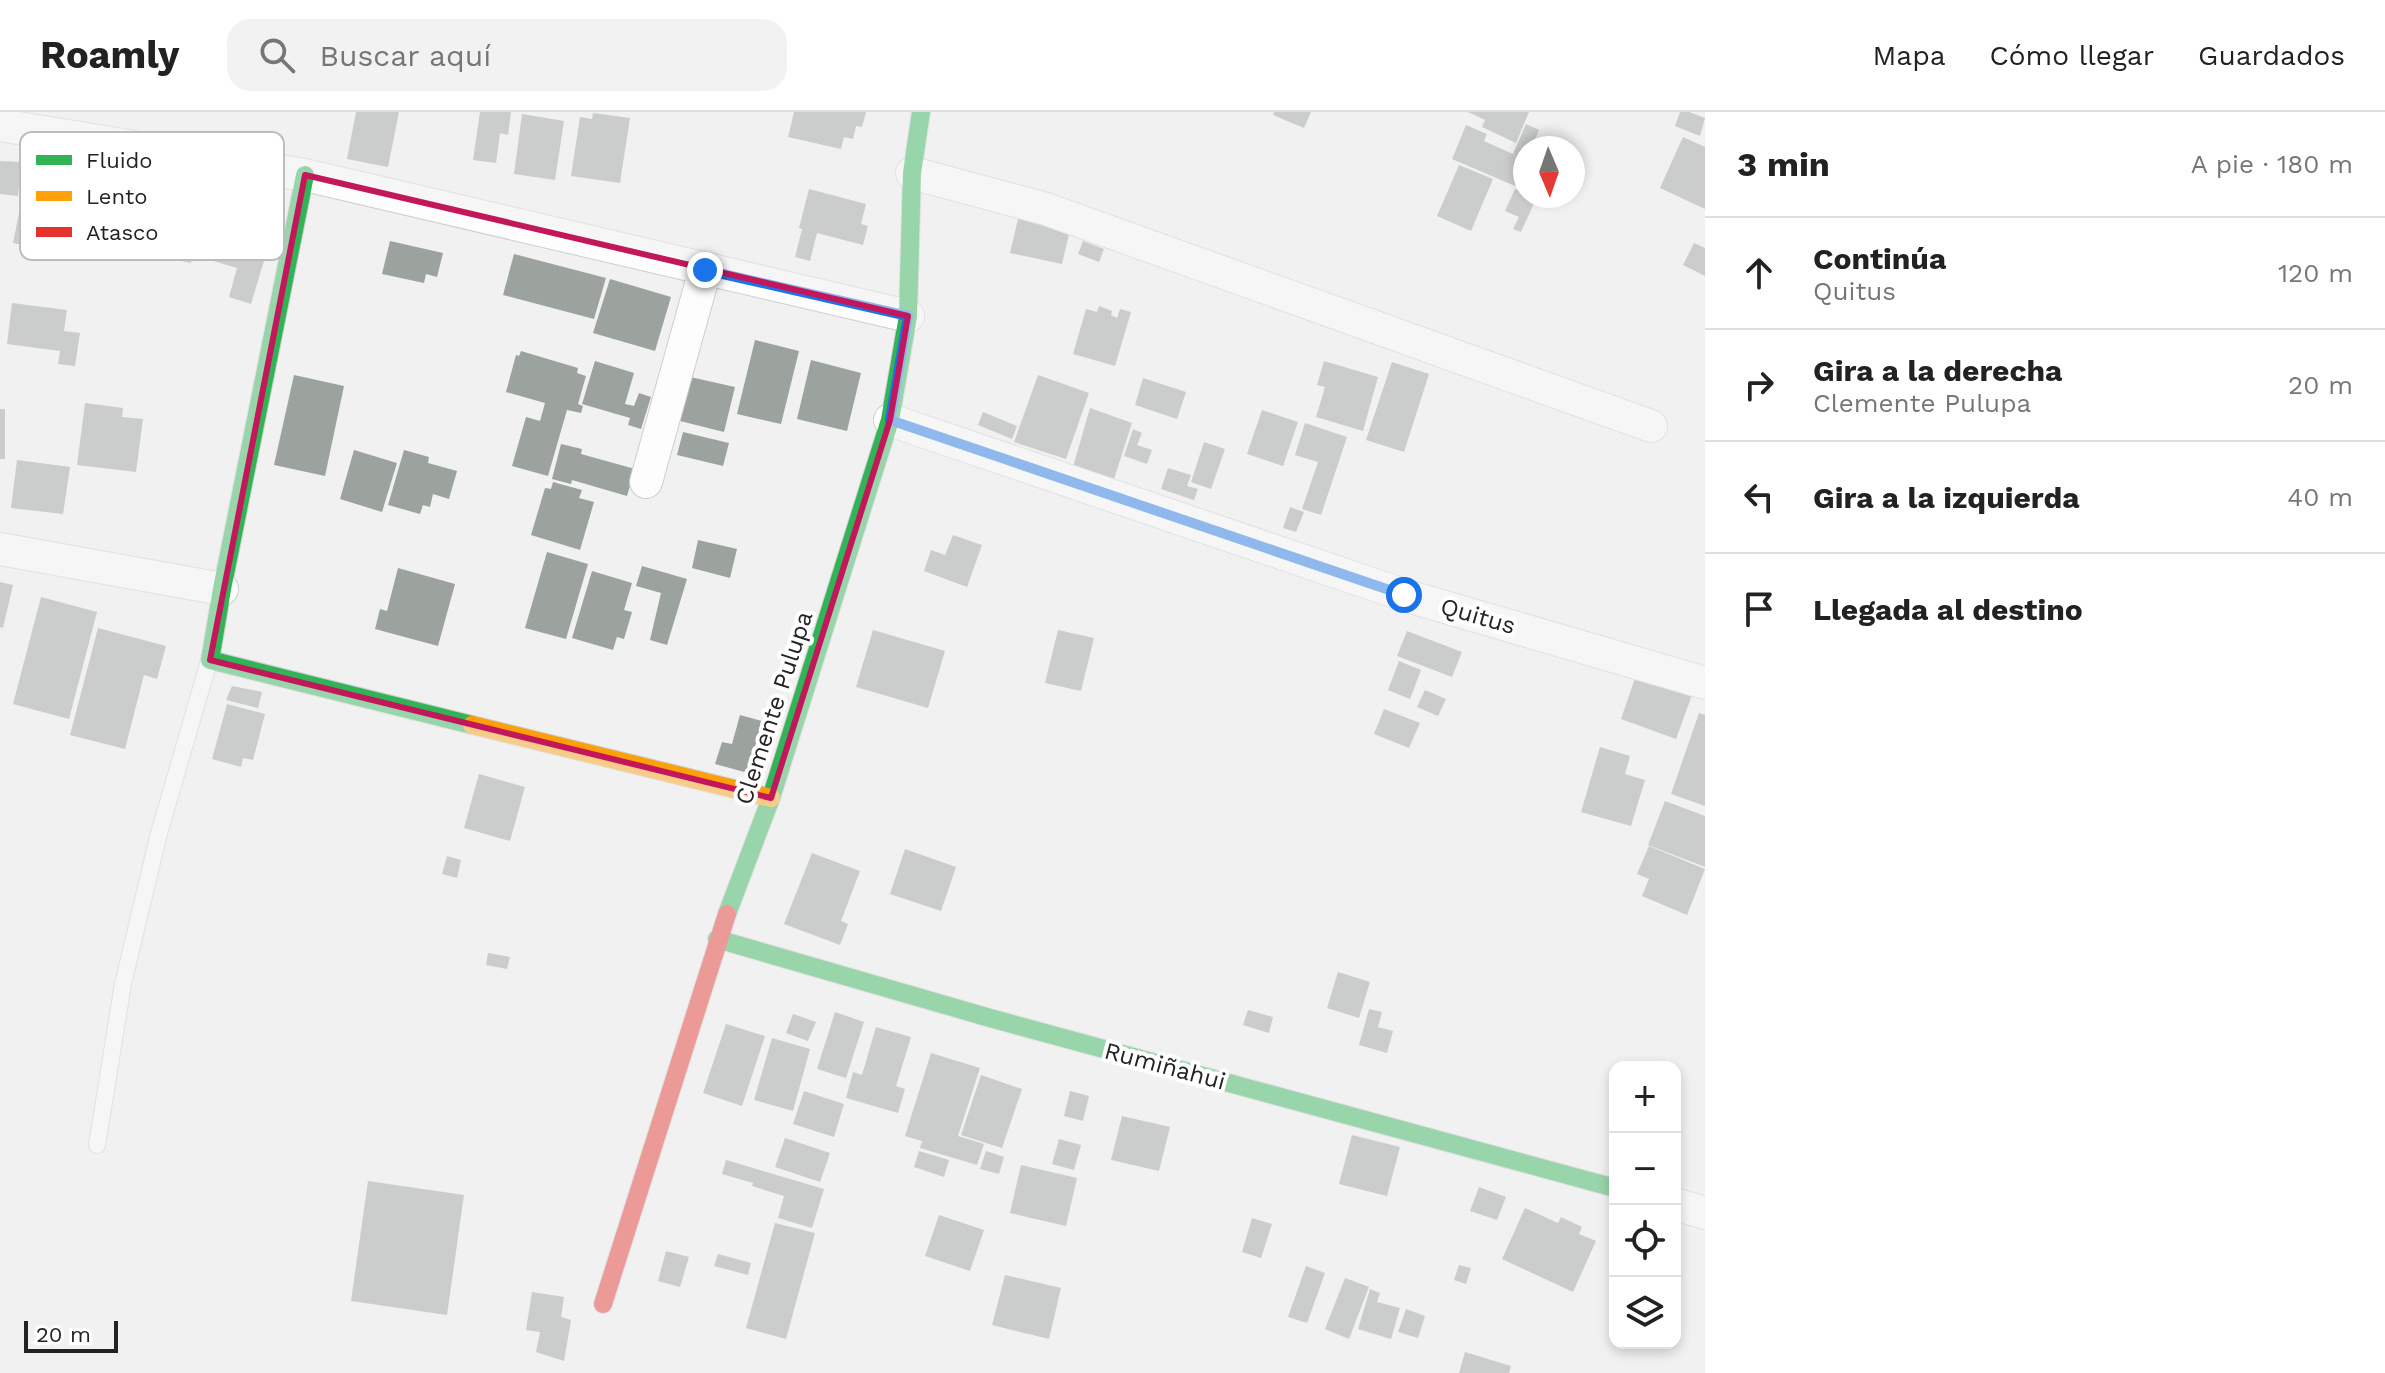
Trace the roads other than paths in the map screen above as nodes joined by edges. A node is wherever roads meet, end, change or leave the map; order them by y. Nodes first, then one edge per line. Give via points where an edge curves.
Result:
1 (921, 112) edge
2 (0, 125) edge
3 (43, 132) edge
4 (284, 172) edge
5 (912, 173) junction
6 (305, 175) junction
7 (705, 270) junction
8 (908, 316) junction
9 (890, 420) junction
10 (1651, 426) dead end
11 (646, 482) dead end
12 (0, 549) edge
13 (222, 589) junction
14 (210, 660) junction
15 (1705, 683) edge
16 (771, 798) junction
17 (717, 939) junction
18 (97, 1145) dead end
19 (1609, 1186) edge
20 (1678, 1205) edge
21 (1705, 1213) edge
22 (603, 1304) dead end

1 - 5 street, Clemente Pulupa
2 - 3 street
4 - 6 street
5 - 8 street, Clemente Pulupa
5 - 10 street via 1046,209
6 - 7 street
6 - 13 street
7 - 8 street
7 - 11 street
8 - 9 street, Clemente Pulupa
9 - 15 street, Quitus via 1404,595
9 - 16 street, Clemente Pulupa
12 - 13 street
13 - 14 street
14 - 16 street
14 - 18 lane via 126,969
16 - 17 street, Clemente Pulupa
17 - 19 street, Rumiñahui
17 - 22 street, Clemente Pulupa
20 - 21 street

